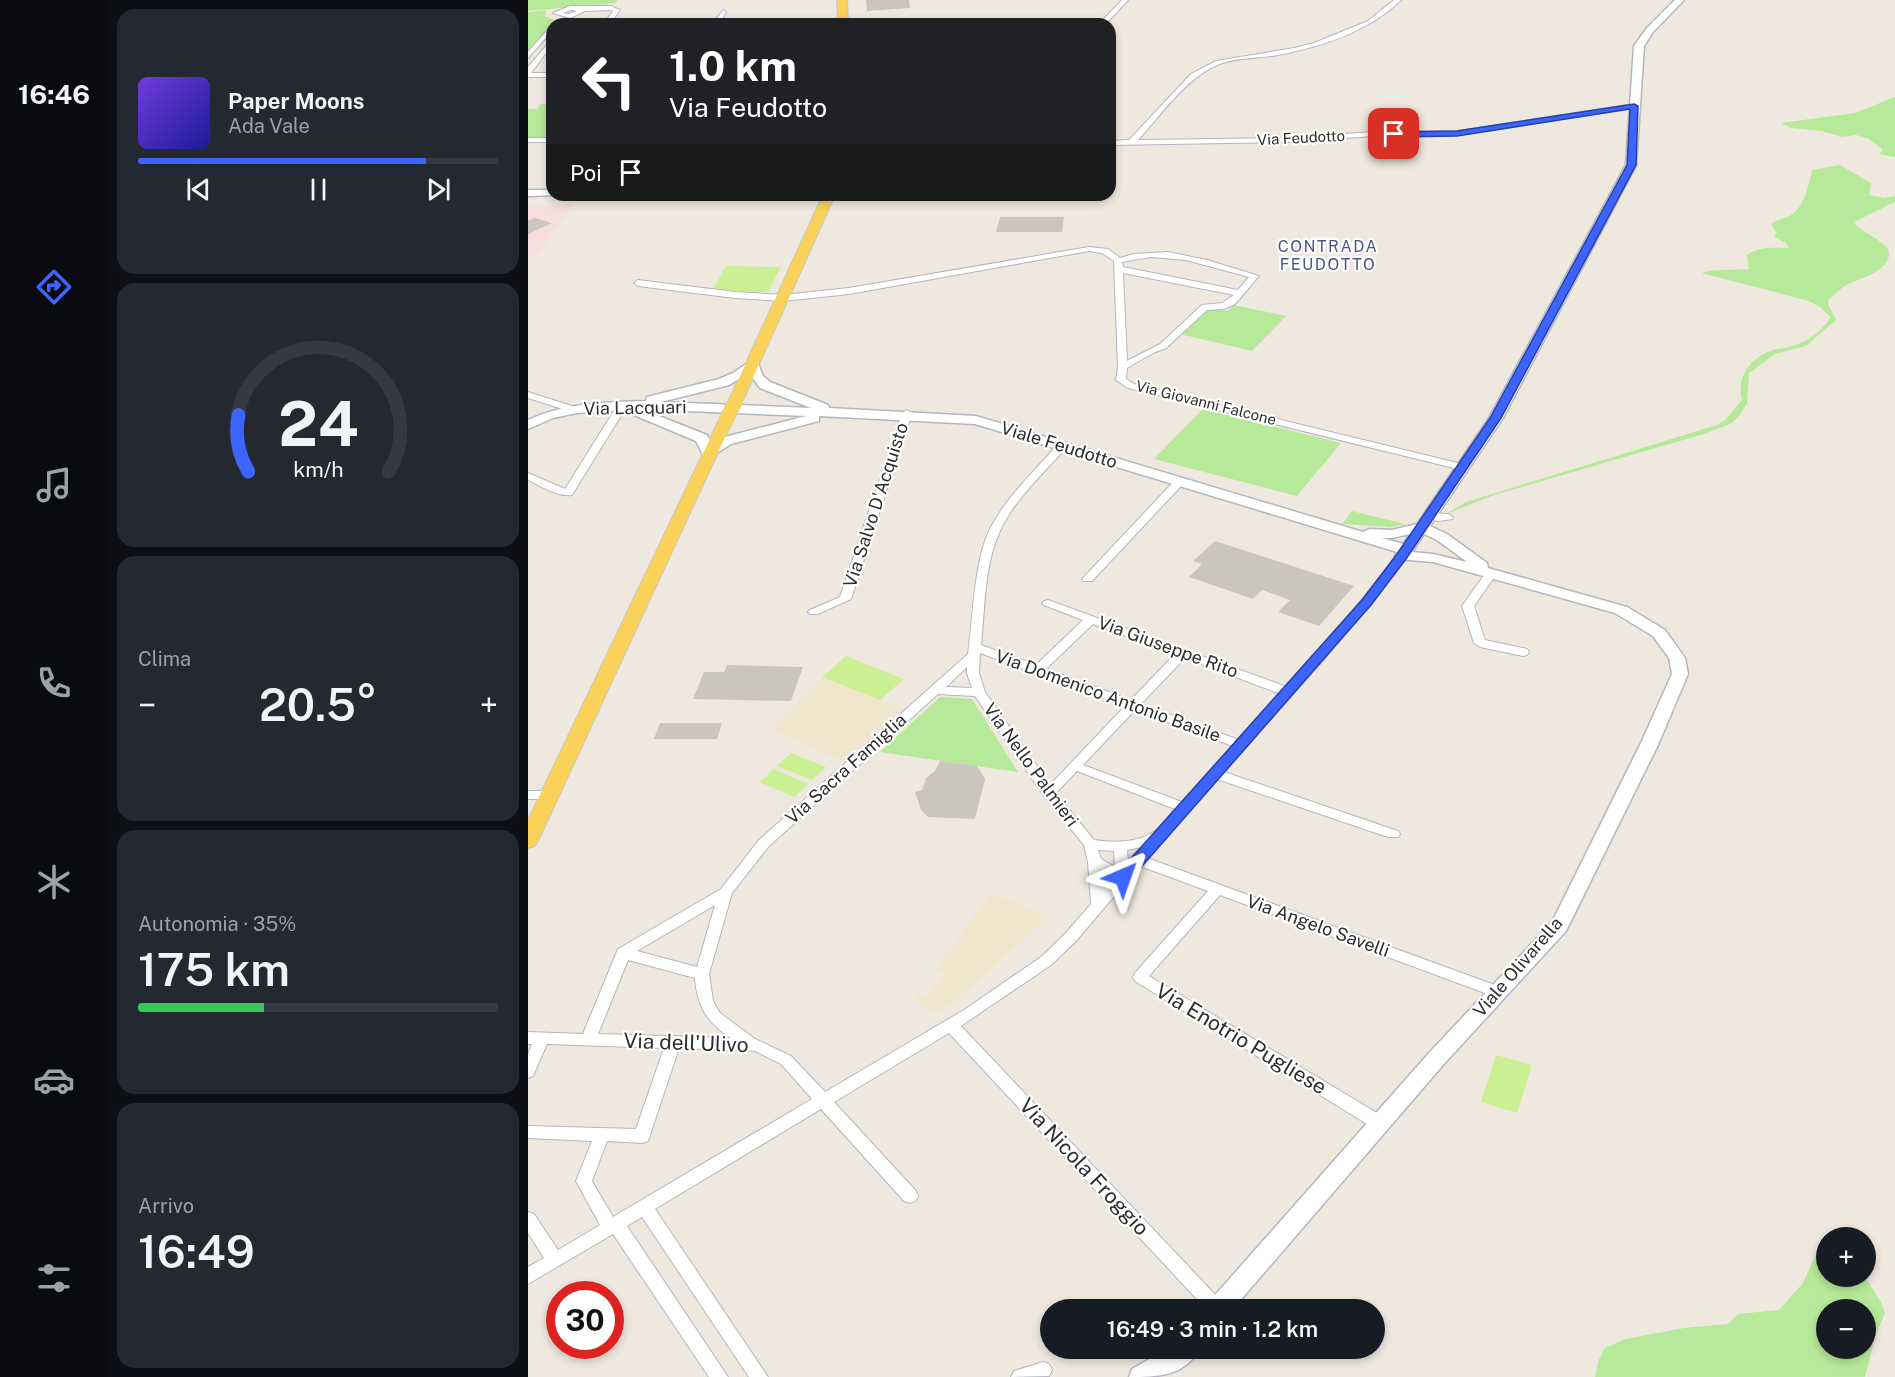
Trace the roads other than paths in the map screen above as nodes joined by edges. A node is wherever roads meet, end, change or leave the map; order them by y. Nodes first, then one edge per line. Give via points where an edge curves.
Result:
1 (842, 0) edge
2 (1125, 0) edge
3 (1398, 0) edge
4 (1680, 0) edge
5 (580, 9) junction
6 (723, 12) dead end
7 (567, 16) junction
8 (564, 18) edge
9 (611, 18) edge
10 (720, 18) edge
11 (843, 18) edge
12 (1108, 18) edge
13 (546, 34) edge
14 (546, 42) edge
15 (546, 49) edge
16 (528, 56) edge
17 (528, 64) edge
18 (528, 73) edge
19 (546, 74) edge
20 (1634, 106) junction
21 (528, 140) edge
22 (546, 140) edge
23 (1116, 143) edge
24 (1131, 143) junction
25 (528, 193) edge
26 (546, 193) edge
27 (825, 201) edge
28 (1118, 265) junction
29 (638, 283) dead end
30 (1238, 293) junction
31 (783, 298) junction
32 (752, 364) junction
33 (1123, 368) junction
34 (528, 395) edge
35 (622, 406) junction
36 (572, 409) junction
37 (755, 410) joint
38 (834, 413) junction
39 (907, 413) junction
40 (528, 425) edge
41 (1062, 446) junction
42 (709, 454) junction
43 (1462, 466) junction
44 (528, 476) edge
45 (1180, 481) junction
46 (1449, 517) dead end
47 (1425, 521) junction
48 (1360, 535) junction
49 (1446, 540) junction
50 (1406, 550) junction
51 (1433, 558) junction
52 (1491, 573) junction
53 (1088, 579) dead end
54 (1048, 603) dead end
55 (814, 612) dead end
56 (1091, 619) junction
57 (975, 651) junction
58 (1523, 652) dead end
59 (1183, 653) junction
60 (1038, 670) junction
61 (934, 690) junction
62 (979, 692) junction
63 (1288, 692) junction
64 (1134, 706) junction
65 (1242, 745) junction
66 (1075, 766) junction
67 (1215, 774) junction
68 (1049, 793) junction
69 (528, 795) edge
70 (550, 795) junction
71 (1184, 808) junction
72 (1165, 831) junction
73 (1393, 834) dead end
74 (528, 841) edge
75 (1090, 844) junction
76 (1120, 847) junction
77 (1138, 861) junction
78 (1095, 862) junction
79 (1123, 877) junction
80 (1217, 889) junction
81 (726, 892) junction
82 (1098, 904) junction
83 (623, 953) junction
84 (702, 974) junction
85 (1498, 992) junction
86 (951, 1025) junction
87 (535, 1038) edge
88 (588, 1040) junction
89 (674, 1041) junction
90 (752, 1045) junction
91 (528, 1072) edge
92 (824, 1100) junction
93 (1381, 1124) junction
94 (528, 1132) edge
95 (602, 1134) junction
96 (910, 1196) dead end
97 (644, 1207) junction
98 (528, 1219) edge
99 (613, 1226) junction
100 (555, 1260) junction
101 (528, 1276) edge
102 (1209, 1299) edge
103 (1227, 1299) edge
104 (1173, 1359) edge
105 (1042, 1370) dead end
106 (719, 1377) edge
107 (759, 1377) edge
108 (1020, 1377) edge
109 (1141, 1377) edge

1 - 11 main road
2 - 12 street
3 - 24 street via 1370,21 1316,44 1218,62 1192,75
4 - 20 street via 1639,46
5 - 7 street via 581,13
5 - 7 street via 556,13
5 - 9 street via 617,10
6 - 10 street
7 - 8 street
13 - 16 street
14 - 17 street
15 - 18 street
18 - 19 street
20 - 24 street, Via Feudotto via 1457,133
20 - 43 street via 1631,165 1496,418
21 - 22 street
23 - 24 street, Via Feudotto
25 - 26 street
27 - 31 main road
28 - 30 street
28 - 30 street via 1134,255 1158,254 1255,276
28 - 31 street via 1112,254 1089,249 849,291
28 - 33 street, Via Giovanni Falcone
29 - 31 street
30 - 33 street via 1224,306 1205,307 1162,346
31 - 32 main road
32 - 35 street via 724,382
32 - 38 street via 765,385
32 - 42 main road, bridge
33 - 43 street, Via Giovanni Falcone via 1121,380 1131,386
34 - 36 street
35 - 36 street, Via Lacquari
35 - 37 street, Via Lacquari
35 - 42 street via 702,438
35 - 44 street via 568,492
36 - 40 street, Via Lacquari
37 - 38 street, Viale Feudotto
38 - 39 street, Viale Feudotto
38 - 42 street via 726,441
39 - 41 street, Viale Feudotto via 976,420
39 - 55 street, Via Salvo D'Acquisto via 845,599
41 - 45 street, Viale Feudotto
41 - 57 street, Via Nello Palmieri via 1009,507 994,532 984,568
42 - 70 main road
43 - 47 street
45 - 48 street, Viale Feudotto
45 - 53 street
46 - 47 street
47 - 48 street via 1392,534
47 - 49 street, Viale Olivarella
47 - 50 street
48 - 50 street, Viale Olivarella
49 - 51 street via 1443,551
49 - 52 street, Viale Olivarella
50 - 51 street, Viale Olivarella
50 - 63 street via 1367,603
51 - 52 street, Viale Olivarella
52 - 58 street via 1468,606 1480,643
52 - 85 street, Viale Olivarella via 1621,610 1659,633 1677,657 1680,674 1559,926
54 - 56 street, Via Giuseppe Rito
56 - 59 street, Via Giuseppe Rito
56 - 60 street
57 - 60 street, Via Domenico Antonio Basile
57 - 61 street, Via Sacra Famiglia
57 - 62 street, Via Nello Palmieri via 974,673
59 - 63 street, Via Giuseppe Rito
59 - 64 street
60 - 64 street, Via Domenico Antonio Basile
61 - 62 street
61 - 81 street, Via Sacra Famiglia via 764,843
62 - 68 street, Via Nello Palmieri
63 - 65 street
64 - 65 street, Via Domenico Antonio Basile
64 - 66 street
65 - 67 street
66 - 68 street
66 - 71 street
67 - 71 street
67 - 73 street
68 - 75 street, Via Nello Palmieri
69 - 70 street
70 - 74 main road
71 - 72 street
72 - 76 street via 1140,844
72 - 77 street
75 - 76 street
75 - 78 street
76 - 79 street
77 - 79 street
77 - 80 street, Via Angelo Savelli
78 - 79 street
78 - 82 street
79 - 82 street
80 - 85 street, Via Angelo Savelli
80 - 93 street, Via Enotrio Pugliese via 1140,977
81 - 83 street, Via Sacra Famiglia
81 - 84 street, Via Sacra Famiglia
82 - 86 street via 1046,961
83 - 84 street
83 - 88 street
84 - 90 street via 703,998 714,1019
85 - 93 street, Viale Olivarella
86 - 92 street
86 - 102 street, Via Nicola Froggio
87 - 88 street, Via dell'Ulivo
87 - 91 street
88 - 89 street, Via dell'Ulivo
89 - 90 street, Via dell'Ulivo
89 - 95 street via 642,1136
90 - 92 street, Via dell'Ulivo via 786,1060
92 - 96 street, Via dell'Ulivo
92 - 97 street
93 - 103 street, Viale Olivarella
94 - 95 street
95 - 99 street via 584,1181
97 - 99 street
97 - 107 street
98 - 100 street
99 - 100 street
99 - 106 street
100 - 101 street
104 - 109 street
105 - 108 street

